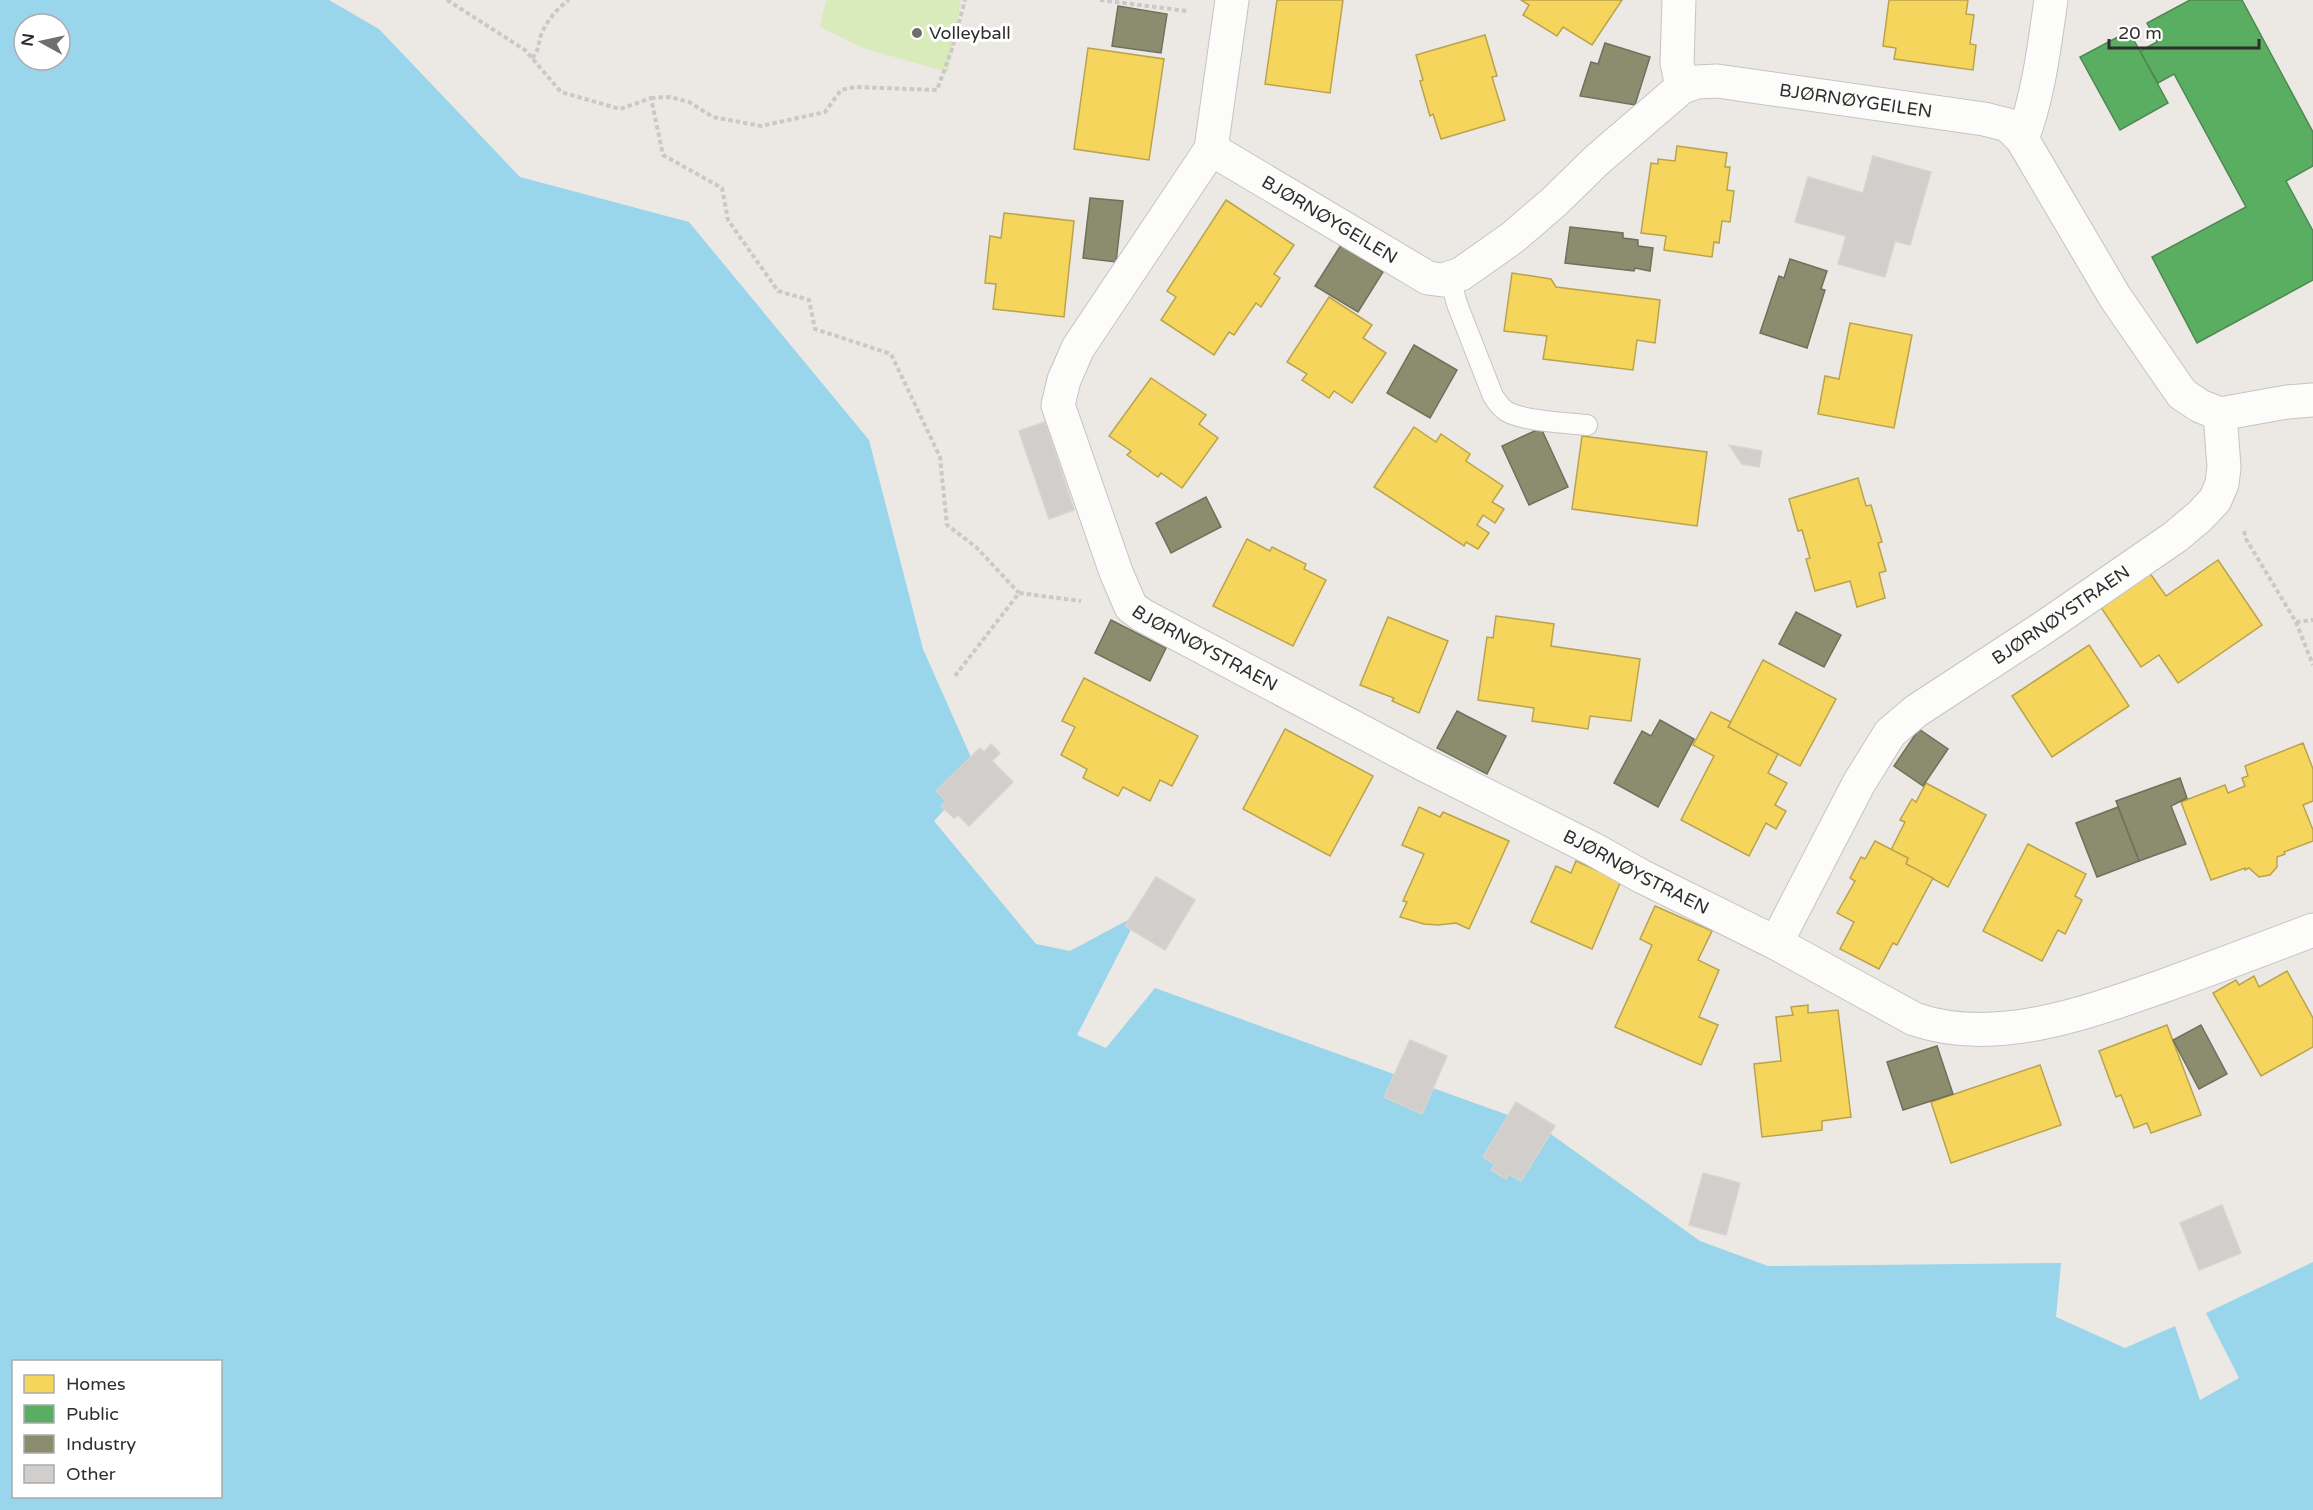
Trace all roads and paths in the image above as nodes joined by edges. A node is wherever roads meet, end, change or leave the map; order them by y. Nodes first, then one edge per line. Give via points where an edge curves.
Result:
1 (447, 0) edge
2 (568, 0) edge
3 (965, 0) edge
4 (1100, 0) edge
5 (1679, 0) edge
6 (2051, 0) edge
7 (1231, 7) edge
8 (532, 58) junction
9 (1682, 87) junction
10 (651, 98) junction
11 (2022, 139) junction
12 (1211, 149) junction
13 (1450, 278) junction
14 (2313, 400) edge
15 (2220, 414) junction
16 (1587, 425) dead end
17 (2222, 484) junction
18 (1019, 593) junction
19 (1131, 607) junction
20 (2313, 620) edge
21 (2296, 622) junction
22 (2313, 665) edge
23 (955, 676) dead end
24 (2313, 930) edge
25 (1776, 944) junction

1 - 8 path
2 - 8 path via 550,20
3 - 10 path via 937,90 855,87 841,90 825,112 761,126 713,117 688,102 670,97
4 - 7 path via 1202,13
5 - 9 street via 1677,63
6 - 11 street via 2039,82
7 - 12 street, BJØRNØYSTRAEN
8 - 10 path via 561,92 620,109
9 - 11 street, BJØRNØYGEILEN via 1717,81 1984,118 2008,125
9 - 13 street, BJØRNØYGEILEN via 1512,238
10 - 18 path via 663,155 722,188 728,220 778,291 809,300 815,329 891,354 940,457 947,525 976,547
11 - 15 street, BJØRNØYGEILEN via 2115,297 2182,394
12 - 13 street, BJØRNØYGEILEN via 1428,278
12 - 19 street, BJØRNØYSTRAEN via 1078,348 1064,380 1059,405
13 - 16 lane via 1499,405 1519,416
14 - 15 street
15 - 17 street, BJØRNØYSTRAEN
17 - 21 path via 2246,538
17 - 25 street, BJØRNØYSTRAEN via 2215,500 2175,537 1916,711 1890,733 1849,801
18 - 19 path
18 - 23 path
19 - 25 street, BJØRNØYSTRAEN via 1421,762
20 - 21 path
21 - 22 path
24 - 25 street, BJØRNØYSTRAEN via 2075,1014 2005,1027 1964,1029 1933,1026 1914,1019

